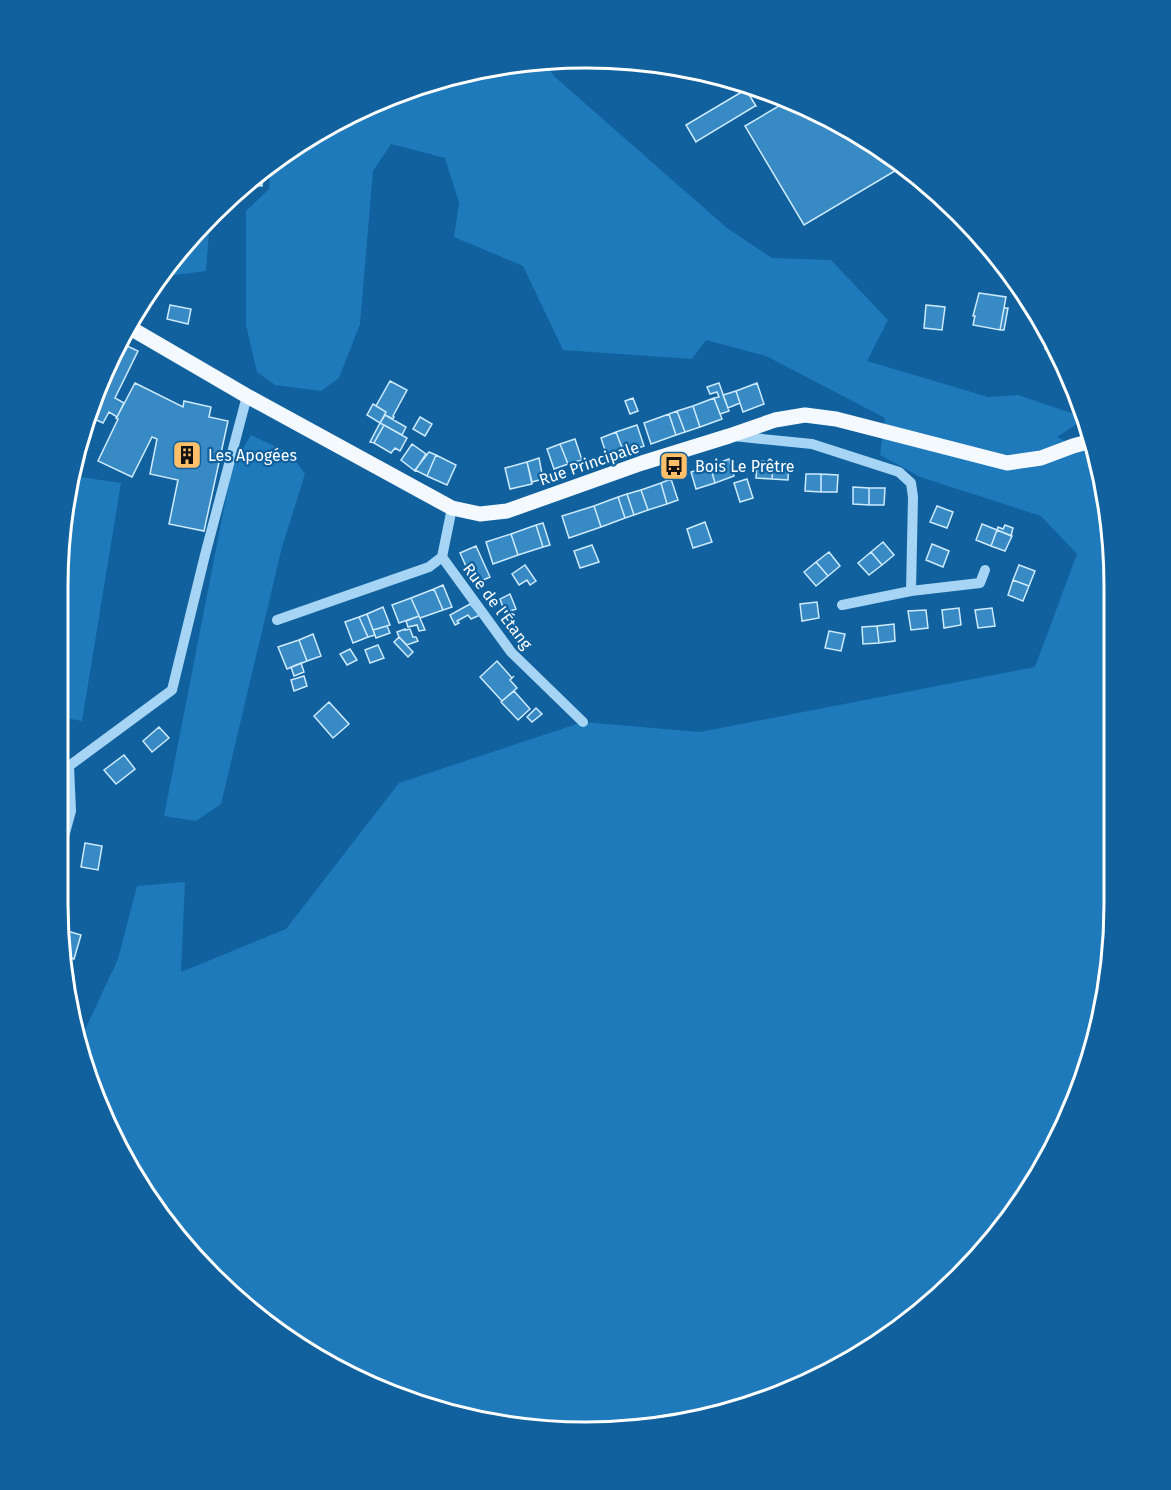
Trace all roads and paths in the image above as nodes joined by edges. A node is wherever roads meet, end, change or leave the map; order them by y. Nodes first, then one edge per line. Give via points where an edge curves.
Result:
1 (135, 330) edge
2 (247, 396) junction
3 (729, 436) junction
4 (1084, 443) edge
5 (452, 508) junction
6 (442, 557) junction
7 (985, 570) dead end
8 (911, 591) junction
9 (842, 605) dead end
10 (277, 620) dead end
11 (583, 722) dead end
12 (69, 766) joint
13 (68, 819) edge

1 - 2 main road, Rue Principale
2 - 5 main road, Rue Principale
2 - 12 street via 172,690
3 - 4 main road, Rue Principale via 775,420 805,416 836,419 1007,463 1041,458
3 - 5 main road, Rue Principale via 507,511 480,513
3 - 8 street via 812,444 899,472 911,483 912,490
5 - 6 street, Rue de l'Étang
6 - 10 street, Rue de l'Étang via 429,567
6 - 11 street, Rue de l'Étang via 511,652
7 - 8 street via 980,583
8 - 9 street
12 - 13 street

